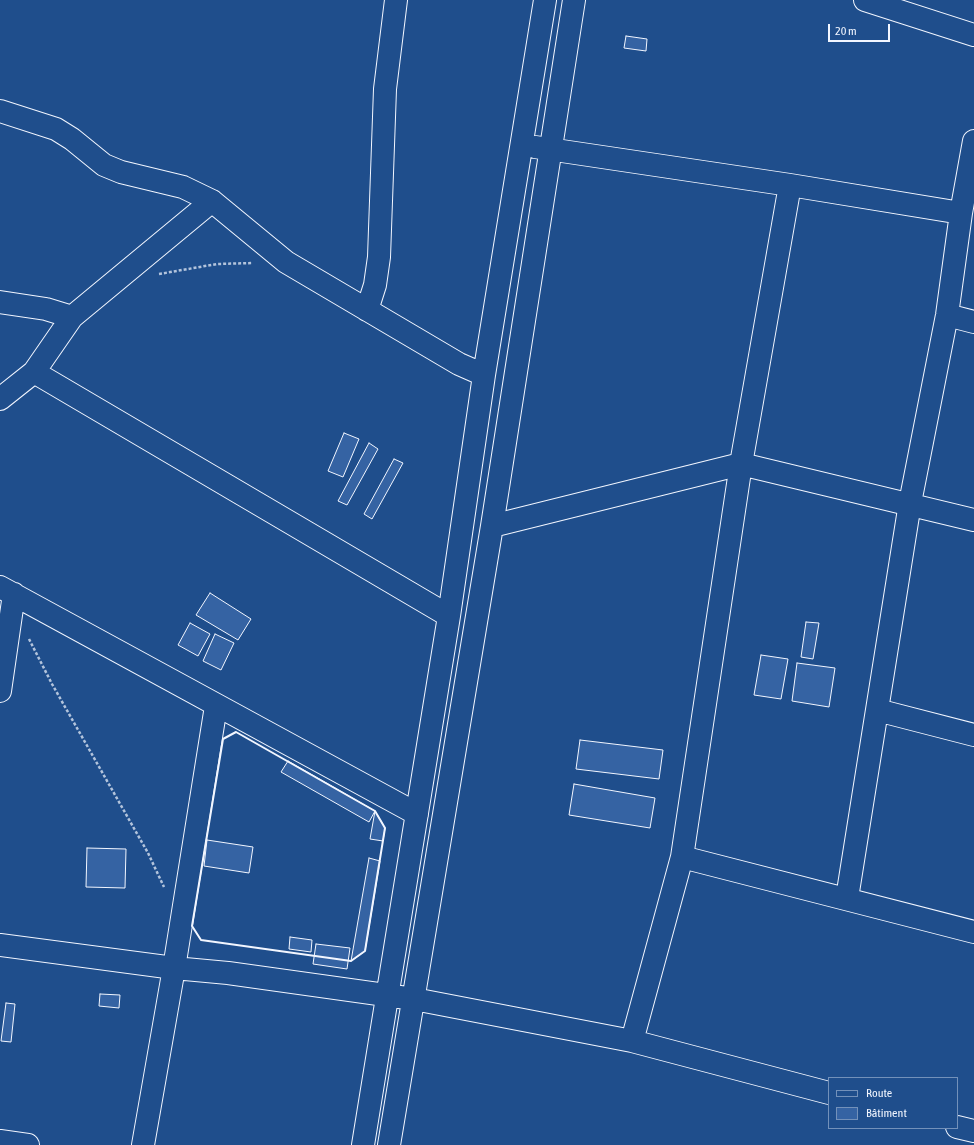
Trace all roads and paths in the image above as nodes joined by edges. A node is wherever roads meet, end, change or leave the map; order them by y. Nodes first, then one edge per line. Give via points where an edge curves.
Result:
1 (396, 0) edge
2 (545, 0) edge
3 (574, 0) edge
4 (865, 0) edge
5 (974, 35) edge
6 (0, 111) edge
7 (974, 142) edge
8 (522, 145) junction
9 (550, 149) junction
10 (790, 185) junction
11 (212, 201) junction
12 (961, 212) junction
13 (286, 262) junction
14 (157, 274) dead end
15 (0, 302) edge
16 (367, 310) junction
17 (947, 315) junction
18 (72, 317) junction
19 (974, 322) edge
20 (34, 372) junction
21 (484, 375) junction
22 (0, 399) edge
23 (741, 464) junction
24 (910, 503) junction
25 (974, 520) edge
26 (492, 526) junction
27 (9, 596) edge
28 (449, 616) junction
29 (0, 691) edge
30 (216, 706) junction
31 (878, 710) junction
32 (974, 735) edge
33 (417, 814) junction
34 (682, 857) junction
35 (166, 891) dead end
36 (847, 898) junction
37 (974, 932) edge
38 (0, 945) edge
39 (174, 968) junction
40 (388, 996) junction
41 (414, 999) junction
42 (632, 1041) junction
43 (828, 1093) edge
44 (958, 1127) edge
45 (974, 1131) edge
46 (0, 1141) edge
47 (28, 1145) edge
48 (143, 1145) edge
49 (363, 1145) edge
50 (389, 1145) edge

1 - 16 street via 385,89 379,257 375,284
2 - 8 street
3 - 9 street
4 - 5 street
6 - 11 street via 56,129 104,165 121,172 183,187
7 - 12 street
8 - 9 street
8 - 21 street
9 - 10 street
9 - 26 street
10 - 12 street
10 - 23 street
11 - 13 street
11 - 18 street
12 - 17 street
13 - 14 path via 217,264
13 - 16 street
15 - 18 street via 46,309
16 - 21 street via 459,364
17 - 19 street
17 - 24 street
18 - 20 street
20 - 22 street
20 - 28 street
21 - 28 street
23 - 24 street
23 - 26 street
23 - 34 street
24 - 25 street
24 - 31 street
26 - 41 street
27 - 29 street
27 - 30 street
27 - 35 path via 52,684 148,853
28 - 33 street
30 - 33 street
30 - 39 street
31 - 32 street
31 - 36 street
33 - 40 street
34 - 36 street
34 - 42 street
36 - 37 street
38 - 39 street
39 - 40 street via 228,973
39 - 48 street
40 - 41 street
40 - 49 street
41 - 42 street
41 - 50 street
42 - 43 street
44 - 45 street
46 - 47 street

